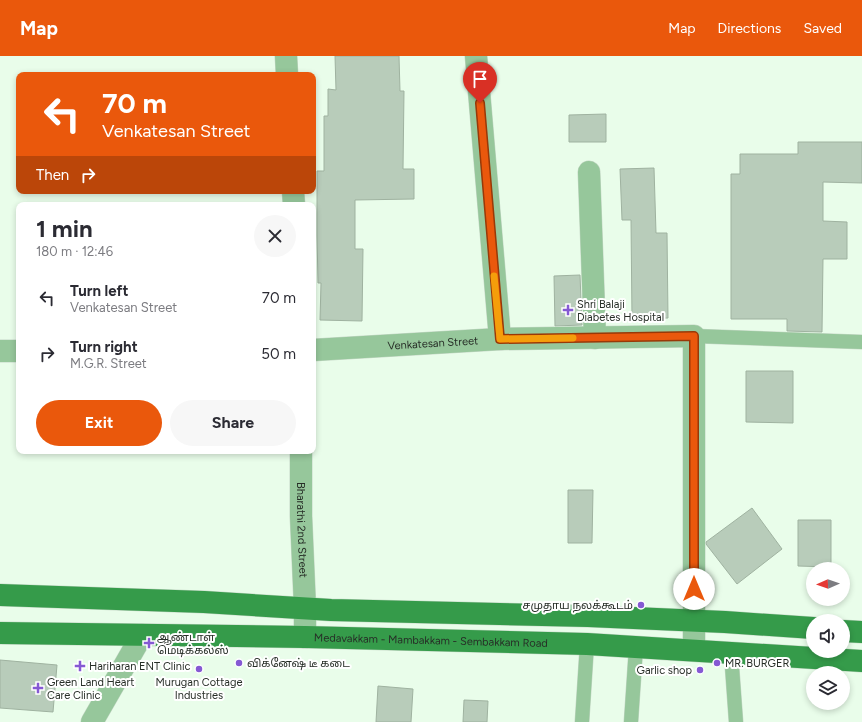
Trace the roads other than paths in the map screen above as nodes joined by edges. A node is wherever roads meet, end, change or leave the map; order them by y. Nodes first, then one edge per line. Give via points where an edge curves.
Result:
1 (286, 56) edge
2 (476, 56) edge
3 (287, 72) edge
4 (589, 172) dead end
5 (694, 336) junction
6 (595, 338) junction
7 (500, 339) junction
8 (862, 342) edge
9 (316, 350) edge
10 (0, 351) edge
11 (16, 351) edge
12 (301, 454) edge
13 (0, 595) edge
14 (305, 608) junction
15 (694, 621) junction
16 (806, 628) edge
17 (850, 631) edge
18 (862, 632) edge
19 (0, 633) edge
20 (142, 635) junction
21 (305, 637) junction
22 (586, 644) junction
23 (636, 646) junction
24 (694, 650) junction
25 (731, 653) junction
26 (862, 661) edge
27 (92, 722) edge
28 (582, 722) edge
29 (631, 722) edge
30 (736, 722) edge

1 - 3 street
2 - 7 street
4 - 6 street
5 - 6 street, Venkatesan Street
5 - 8 lane
5 - 15 street
6 - 7 street, Venkatesan Street
7 - 9 street, Venkatesan Street
10 - 11 street
12 - 14 street, Bharathi 2nd Street
13 - 14 main road
14 - 15 main road
14 - 21 street, Bharathi 2nd Street
15 - 16 main road
15 - 24 street
17 - 18 main road
19 - 20 main road, Medavakkam - Mambakkam - Sembakkam Road
20 - 21 main road, Medavakkam - Mambakkam - Sembakkam Road
20 - 27 street
21 - 22 main road, Medavakkam - Mambakkam - Sembakkam Road
22 - 23 main road, Medavakkam - Mambakkam - Sembakkam Road
22 - 28 lane
23 - 24 main road, Medavakkam - Mambakkam - Sembakkam Road
23 - 29 lane
24 - 25 main road, Medavakkam - Mambakkam - Sembakkam Road
25 - 26 main road, Medavakkam - Mambakkam - Sembakkam Road
25 - 30 lane

